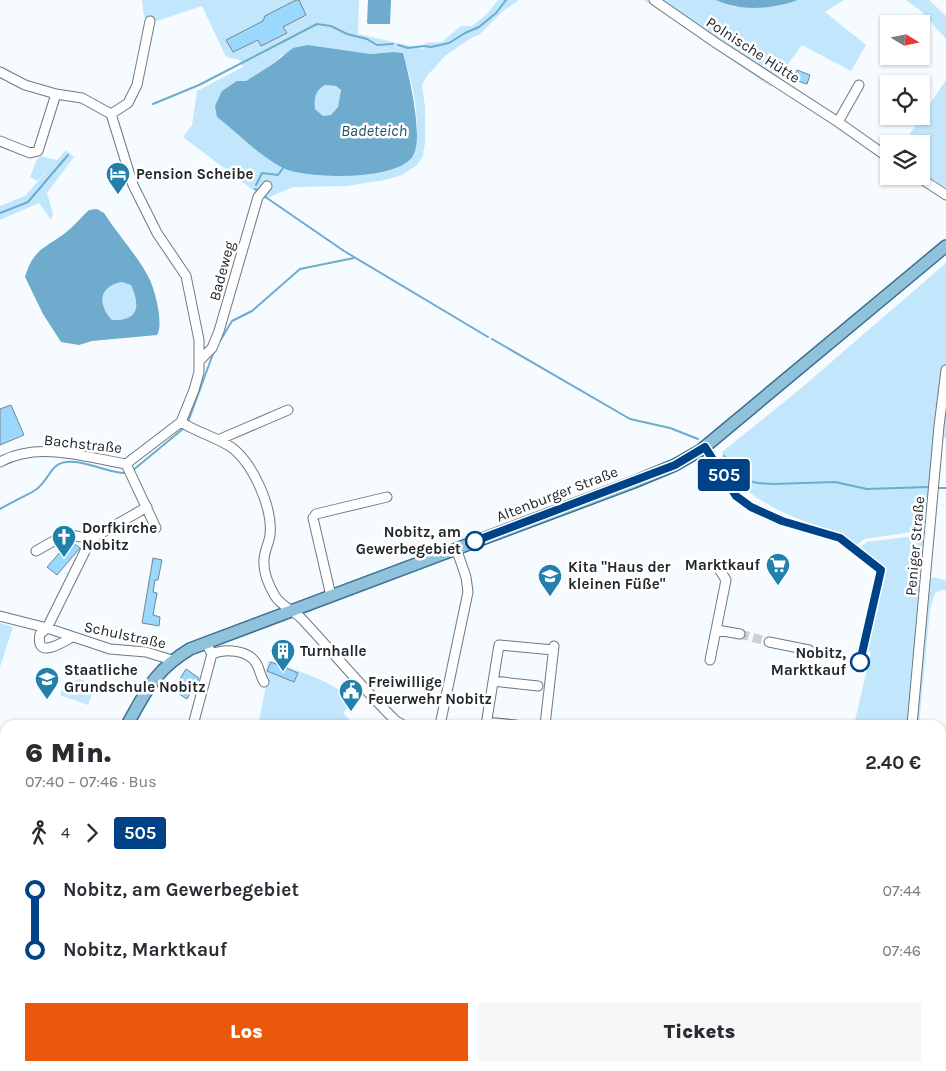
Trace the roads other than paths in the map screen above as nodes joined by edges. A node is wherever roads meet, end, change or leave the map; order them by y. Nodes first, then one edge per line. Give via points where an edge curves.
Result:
1 (654, 0) edge
2 (150, 21) dead end
3 (0, 72) edge
4 (859, 85) dead end
5 (56, 94) junction
6 (111, 114) junction
7 (838, 122) junction
8 (0, 141) edge
9 (880, 152) edge
10 (930, 185) edge
11 (267, 186) dead end
12 (946, 195) edge
13 (946, 246) edge
14 (199, 361) junction
15 (946, 370) edge
16 (288, 410) dead end
17 (184, 424) junction
18 (218, 440) junction
19 (0, 462) edge
20 (128, 469) junction
21 (387, 497) dead end
22 (146, 507) junction
23 (156, 528) dead end
24 (91, 539) junction
25 (456, 548) junction
26 (36, 551) dead end
27 (716, 564) dead end
28 (331, 596) junction
29 (291, 610) junction
30 (0, 616) edge
31 (47, 628) junction
32 (717, 630) junction
33 (740, 634) tunnel mouth
34 (72, 637) junction
35 (206, 642) junction
36 (769, 642) tunnel mouth
37 (809, 650) dead end
38 (212, 654) junction
39 (172, 660) junction
40 (710, 660) dead end
41 (493, 681) junction
42 (264, 682) dead end
43 (538, 686) dead end
44 (130, 720) edge
45 (194, 720) edge
46 (394, 720) edge
47 (441, 720) edge
48 (486, 720) edge
49 (546, 720) edge
50 (912, 720) edge

1 - 7 street, Polnische Hütte
2 - 6 street via 137,85 128,103
3 - 5 street
4 - 7 street
5 - 6 street via 82,98
5 - 8 street via 38,150 30,154
6 - 14 street via 133,185 157,232 186,276 199,340
7 - 9 street, Polnische Hütte
10 - 12 street
11 - 14 street, Badeweg via 258,197 219,332 212,348
13 - 25 main road, Altenburger Straße via 701,450 634,482
14 - 17 street
15 - 50 street, Peniger Straße
16 - 18 street
17 - 18 street
17 - 20 street, Bachstraße
18 - 29 street via 232,448 262,491 270,515 270,535 264,561 266,578 276,597
19 - 20 street, Bachstraße via 42,452 66,453
20 - 22 street
21 - 28 street via 316,514 313,518
22 - 23 street
22 - 24 street
24 - 26 street via 66,534
24 - 31 street
25 - 28 main road, Altenburger Straße
25 - 47 street via 468,592
27 - 32 street via 726,580
28 - 29 main road, Altenburger Straße
29 - 35 main road, Altenburger Straße
29 - 46 street
30 - 31 street, Schulstraße
31 - 34 street, Schulstraße
31 - 34 street, Schulstraße via 39,639 46,648
32 - 33 street
32 - 40 street
34 - 39 street, Schulstraße via 110,649 146,652
35 - 38 street
35 - 39 main road, Altenburger Straße
36 - 37 street
38 - 42 street via 238,652 250,656
38 - 45 street
39 - 44 main road, Altenburger Straße via 152,680
41 - 43 street
41 - 48 street
41 - 49 street via 499,645 553,648

